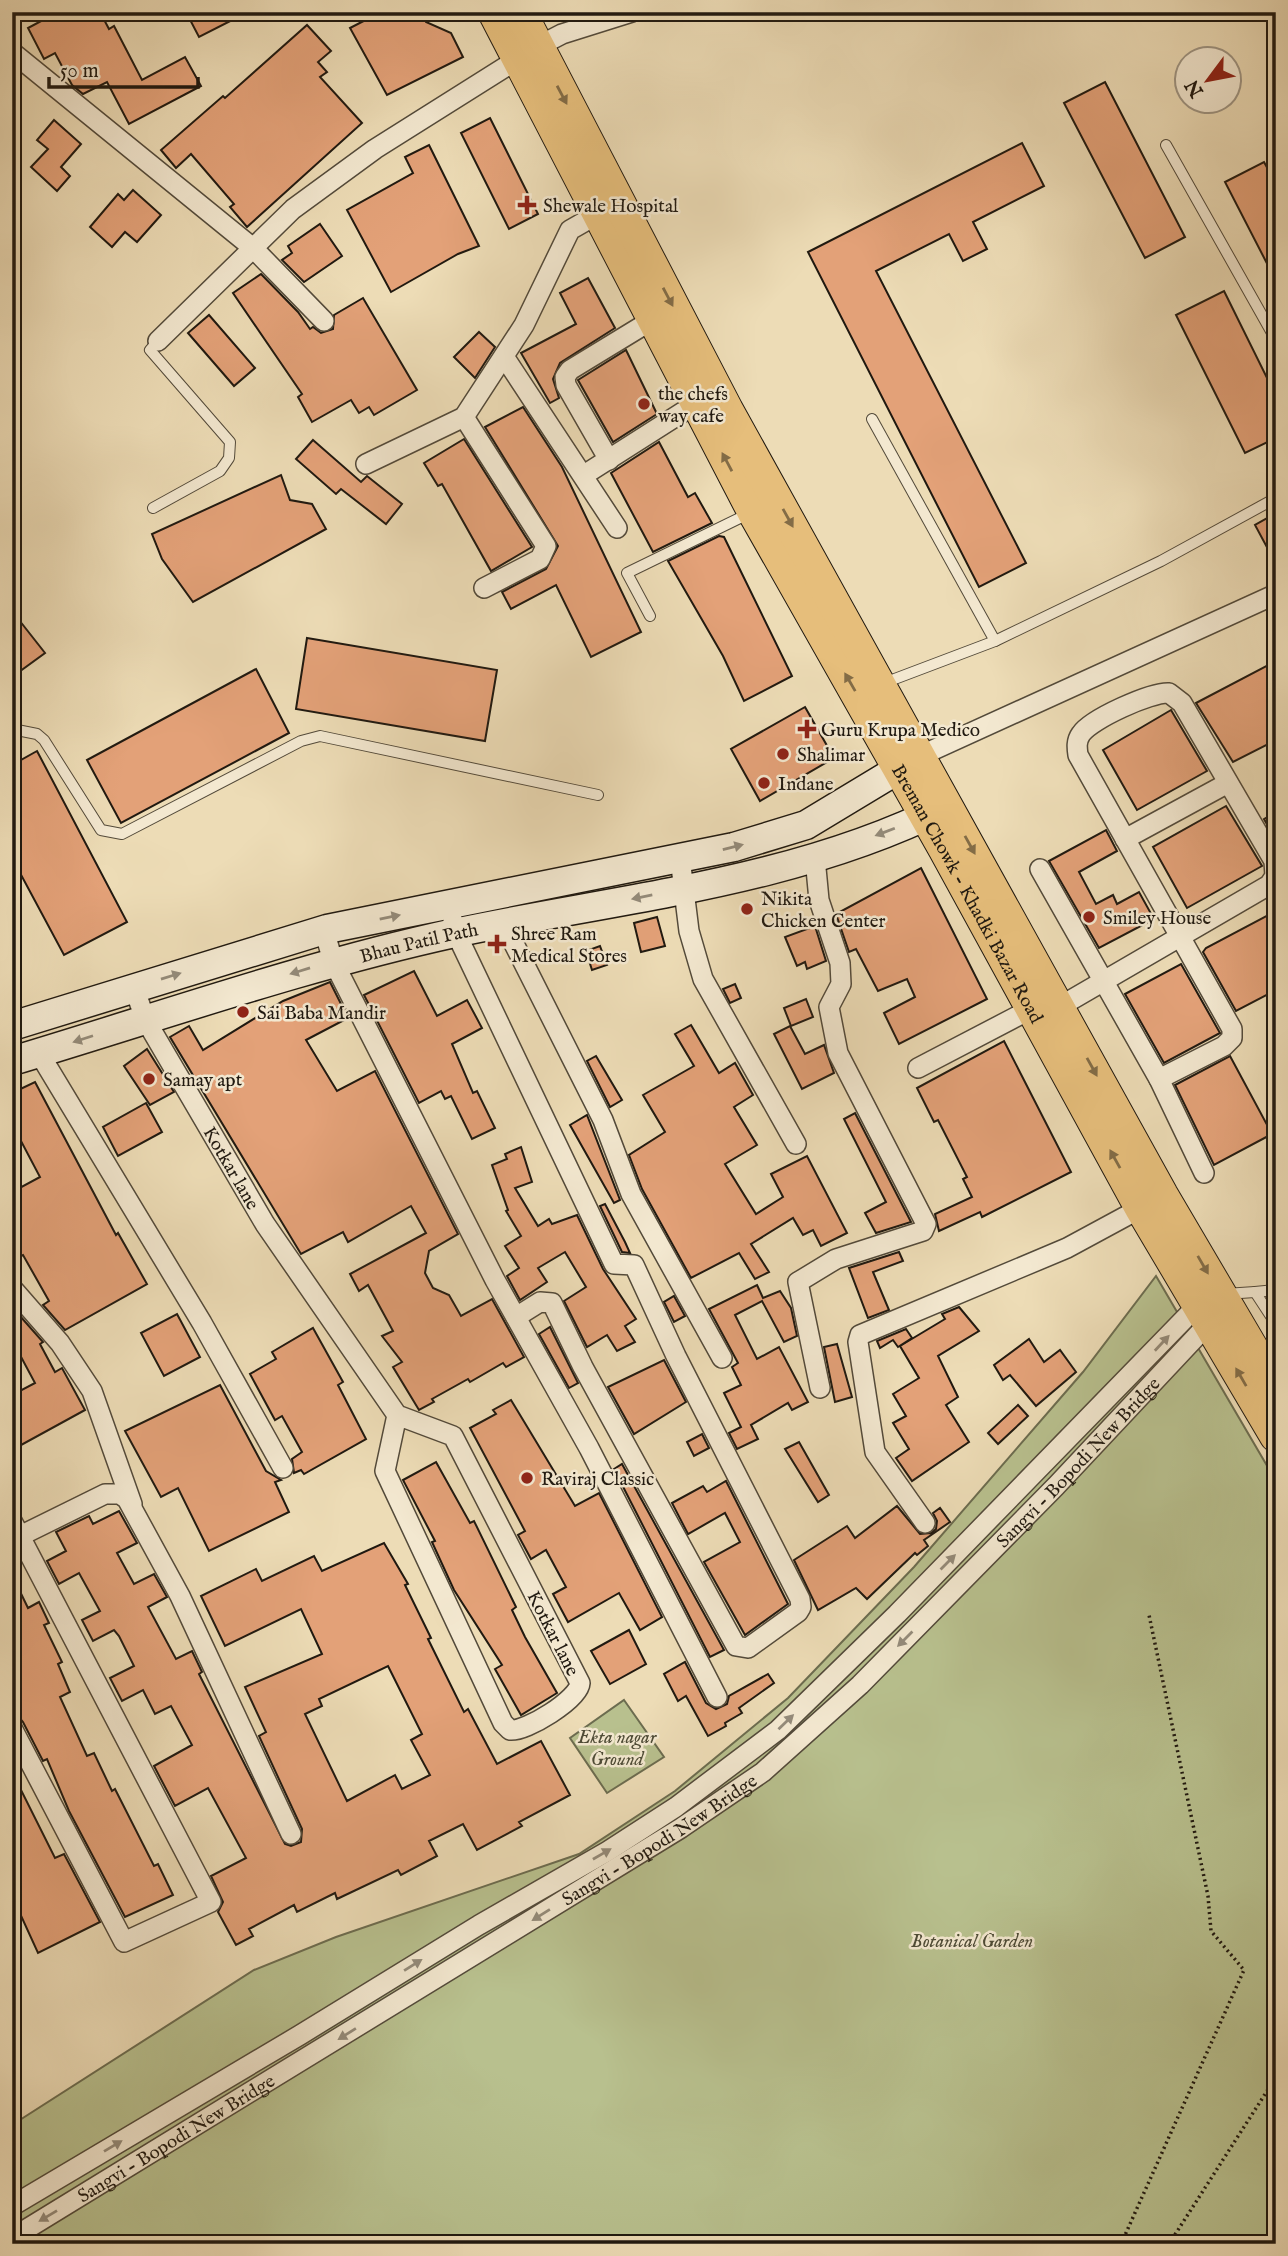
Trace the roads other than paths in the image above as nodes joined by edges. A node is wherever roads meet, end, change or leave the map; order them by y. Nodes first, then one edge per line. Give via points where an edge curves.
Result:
1 (494, 12) edge
2 (520, 12) edge
3 (632, 12) edge
4 (12, 52) edge
5 (526, 54) junction
6 (1166, 145) dead end
7 (598, 214) junction
8 (253, 248) junction
9 (652, 320) junction
10 (324, 321) dead end
11 (1276, 340) edge
12 (158, 341) joint
13 (505, 358) junction
14 (697, 403) junction
15 (464, 417) junction
16 (872, 419) dead end
17 (609, 460) junction
18 (366, 464) dead end
19 (584, 475) junction
20 (1276, 498) edge
21 (153, 508) dead end
22 (753, 511) junction
23 (617, 528) dead end
24 (484, 588) dead end
25 (1276, 594) edge
26 (650, 616) dead end
27 (995, 640) junction
28 (880, 684) junction
29 (12, 729) edge
30 (909, 762) junction
31 (1228, 783) junction
32 (598, 795) dead end
33 (937, 811) junction
34 (1125, 839) junction
35 (680, 858) junction
36 (815, 858) junction
37 (1040, 869) dead end
38 (541, 886) junction
39 (686, 888) junction
40 (450, 905) junction
41 (548, 915) junction
42 (504, 924) junction
43 (324, 930) junction
44 (456, 933) junction
45 (1181, 937) junction
46 (333, 961) junction
47 (1104, 981) junction
48 (134, 987) junction
49 (1046, 1008) junction
50 (145, 1019) junction
51 (12, 1026) edge
52 (26, 1057) edge
53 (918, 1068) dead end
54 (1159, 1079) junction
55 (796, 1144) dead end
56 (1204, 1173) dead end
57 (1152, 1201) junction
58 (12, 1288) edge
59 (1276, 1290) edge
60 (1255, 1292) junction
61 (1209, 1307) junction
62 (516, 1317) junction
63 (1276, 1324) edge
64 (722, 1357) dead end
65 (820, 1388) dead end
66 (1276, 1389) edge
67 (397, 1415) junction
68 (1276, 1436) edge
69 (283, 1468) dead end
70 (133, 1506) junction
71 (925, 1523) dead end
72 (16, 1528) edge
73 (717, 1697) dead end
74 (12, 1728) edge
75 (291, 1834) dead end
76 (12, 2206) edge
77 (12, 2238) edge

1 - 5 main road, Breman Chowk - Khadki Bazar Road
2 - 5 main road, Breman Chowk - Khadki Bazar Road
3 - 5 street via 562,34
4 - 8 street
5 - 7 main road, Breman Chowk - Khadki Bazar Road
5 - 8 street via 375,149 293,209
5 -> 28 main road, Breman Chowk - Khadki Bazar Road
6 - 11 lane
7 - 9 main road, Breman Chowk - Khadki Bazar Road
7 - 13 street via 570,230
8 - 10 street
8 - 12 street
9 - 14 main road, Breman Chowk - Khadki Bazar Road
9 - 17 street via 565,377
12 - 21 lane via 150,350 230,442 229,458 220,471
13 - 15 street
13 - 19 street
14 - 17 street
22 -> 14 main road, Breman Chowk - Khadki Bazar Road
15 - 18 street
15 - 24 street via 546,546 540,559
16 - 27 lane
17 - 19 street
19 - 23 street
20 - 27 lane via 1161,561
22 - 26 lane via 628,573
30 -> 22 main road, Breman Chowk - Khadki Bazar Road
25 - 30 street
27 - 28 lane
28 - 30 main road, Breman Chowk - Khadki Bazar Road
29 - 32 lane via 44,740 101,830 113,835 301,741 320,736
30 - 33 main road, Breman Chowk - Khadki Bazar Road
35 -> 30 main road, Bhau Patil Path via 806,825
31 - 34 street
31 - 34 street via 1182,703 1169,693 1152,694 1088,726 1078,740 1078,755
31 - 45 street via 1274,861 1275,876 1269,885
33 -> 36 main road, Bhau Patil Path
33 - 49 main road, Breman Chowk - Khadki Bazar Road
34 - 45 street
35 - 38 main road, Bhau Patil Path
35 - 39 street
36 - 39 main road, Bhau Patil Path
36 - 65 street via 819,900 841,964 841,985 829,1007 838,1053 926,1224 923,1231 836,1259 798,1282
37 - 47 street
38 - 40 main road, Bhau Patil Path
38 - 41 main road
39 -> 41 main road, Bhau Patil Path
39 - 55 street via 689,931 703,979
43 -> 40 main road, Bhau Patil Path
40 - 44 street
41 - 42 main road, Bhau Patil Path
42 - 44 main road, Bhau Patil Path
42 - 64 street via 603,1120 631,1194
43 - 46 street
48 -> 43 main road, Bhau Patil Path
44 - 46 main road, Bhau Patil Path
44 - 62 street via 614,1264 634,1265 800,1599 798,1612 748,1647 736,1646 552,1303 540,1302
45 - 47 street
45 - 54 street via 1233,1034 1224,1046
46 -> 50 main road, Bhau Patil Path
46 - 62 street
47 - 49 street
47 - 54 street
48 - 50 street, Kotkar lane
48 - 51 main road, Bhau Patil Path
49 - 53 street
49 - 57 main road, Breman Chowk - Khadki Bazar Road
50 -> 52 main road, Bhau Patil Path
50 - 67 street, Kotkar lane via 265,1224
52 - 69 street via 202,1323
54 - 56 street
57 - 61 main road, Breman Chowk - Khadki Bazar Road
57 - 71 street via 1067,1248 860,1335 875,1452
58 - 70 street via 60,1343 92,1391
59 - 60 lane
60 - 61 lane
60 - 63 lane
61 - 66 main road, Breman Chowk - Khadki Bazar Road
68 -> 61 main road, Breman Chowk - Khadki Bazar Road
76 -> 61 street, Sangvi - Bopodi New Bridge via 676,1807 778,1730 1126,1382
61 -> 77 street, Sangvi - Bopodi New Bridge via 1140,1398 860,1685 763,1772 681,1829
62 - 73 street
67 - 67 street, Kotkar lane via 385,1471 503,1723 510,1730 521,1730 574,1698 580,1683 453,1436
70 - 72 street via 120,1494 105,1494
70 - 75 street
72 - 74 street via 211,1902 124,1942

